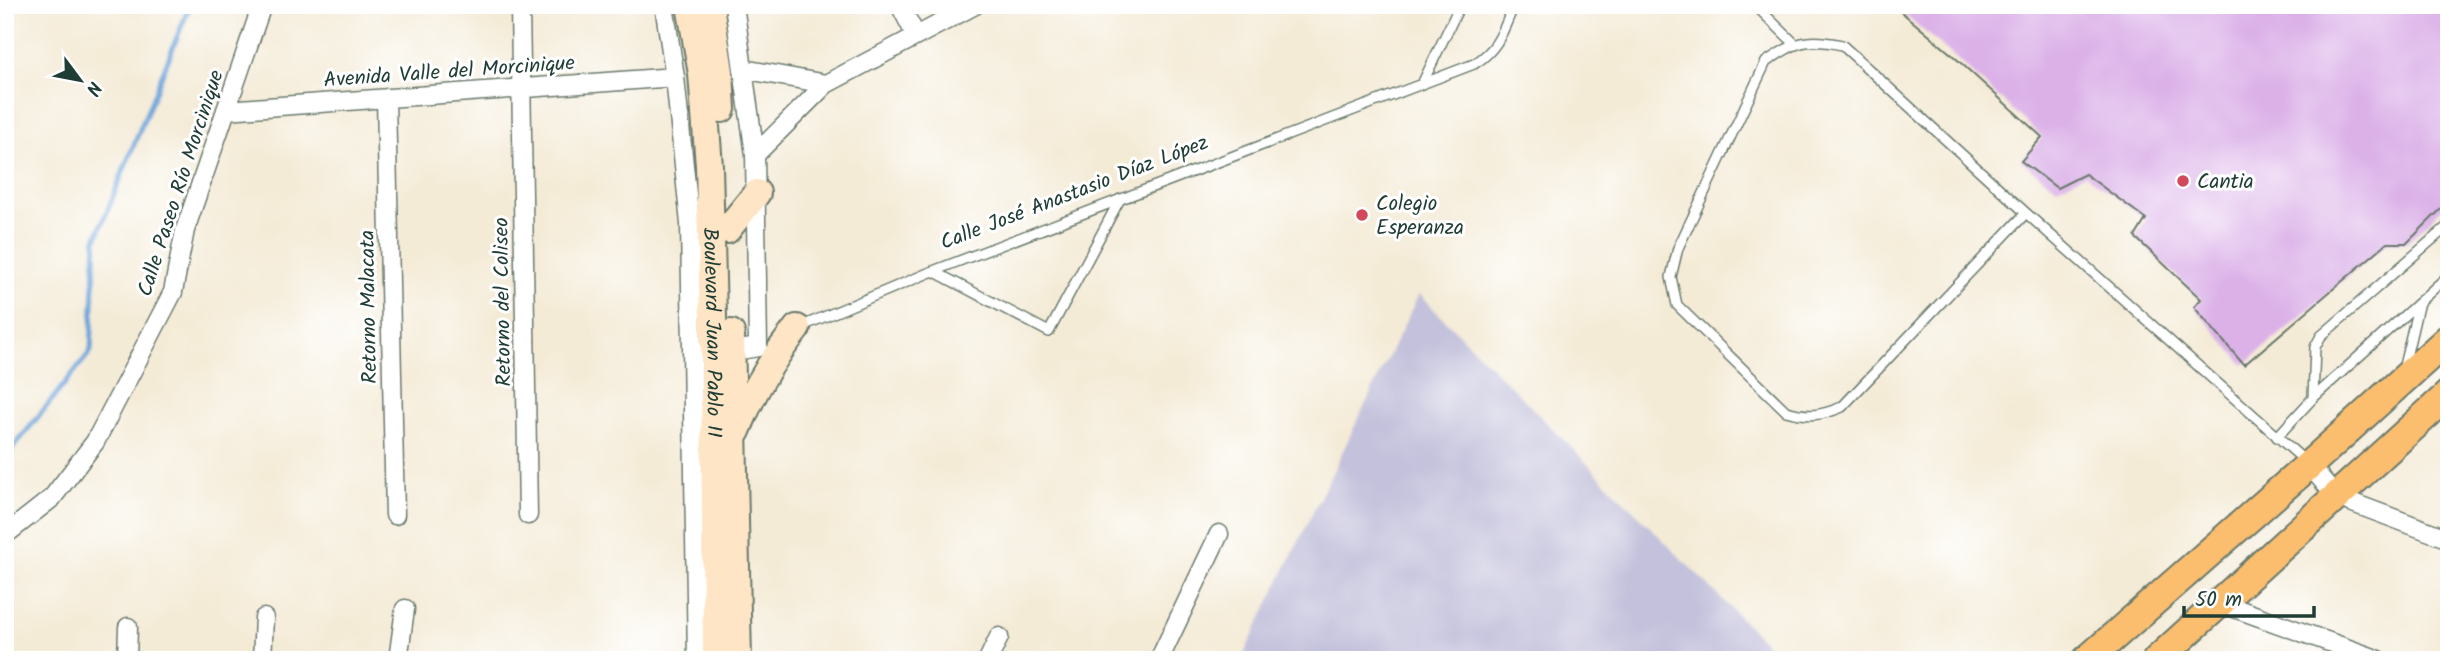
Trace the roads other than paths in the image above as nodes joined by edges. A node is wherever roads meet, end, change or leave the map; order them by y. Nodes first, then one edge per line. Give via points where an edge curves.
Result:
1 (262, 5) edge
2 (520, 5) edge
3 (664, 5) edge
4 (690, 5) edge
5 (710, 5) edge
6 (734, 5) edge
7 (900, 5) edge
8 (975, 5) edge
9 (1460, 5) edge
10 (1514, 5) edge
11 (1755, 5) edge
12 (916, 36) junction
13 (1794, 43) junction
14 (743, 69) junction
15 (675, 77) junction
16 (826, 84) junction
17 (1422, 84) junction
18 (522, 88) junction
19 (386, 99) junction
20 (226, 110) junction
21 (755, 155) junction
22 (757, 193) junction
23 (1120, 199) junction
24 (2026, 213) junction
25 (727, 230) junction
26 (2447, 230) edge
27 (933, 271) junction
28 (2449, 275) edge
29 (2420, 301) junction
30 (787, 333) joint
31 (2449, 338) edge
32 (712, 354) junction
33 (2400, 382) junction
34 (2449, 394) edge
35 (2312, 398) junction
36 (2277, 437) junction
37 (733, 439) junction
38 (2309, 465) junction
39 (2337, 497) junction
40 (395, 515) dead end
41 (528, 515) dead end
42 (1219, 534) dead end
43 (5, 535) edge
44 (2449, 538) edge
45 (696, 583) junction
46 (2218, 602) junction
47 (405, 609) dead end
48 (715, 614) junction
49 (264, 618) dead end
50 (128, 628) dead end
51 (999, 638) dead end
52 (127, 660) edge
53 (262, 660) edge
54 (398, 660) edge
55 (697, 660) edge
56 (716, 660) edge
57 (738, 660) edge
58 (988, 660) edge
59 (1159, 660) edge
60 (2087, 660) edge
61 (2157, 660) edge
62 (2379, 660) edge

1 - 20 street, Calle Paseo Río Morcinique
2 - 18 street, Retorno del Coliseo
3 - 15 street, Boulevard Juan Pablo II
4 - 32 main road, Boulevard Juan Pablo II via 702,74 709,166
5 - 25 main road, Boulevard Juan Pablo II via 720,72
6 - 14 street
7 - 12 street
8 - 12 street
9 - 17 lane
10 - 17 lane, Calle José Anastasio Díaz López via 1489,55
11 - 13 lane
12 - 16 street
13 - 24 lane via 1821,40 1842,45
13 - 24 lane via 1766,62 1678,248 1671,277 1677,305 1786,411 1824,415 1842,407
14 - 16 street
14 - 21 street
15 - 18 street, Avenida Valle del Morcinique
15 - 32 street, Boulevard Juan Pablo II via 690,225
16 - 21 street
17 - 23 lane, Calle José Anastasio Díaz López
18 - 19 street, Avenida Valle del Morcinique
18 - 41 street, Retorno del Coliseo
19 - 20 street, Avenida Valle del Morcinique
19 - 40 street, Retorno Malacata
20 - 43 street, Calle Paseo Río Morcinique via 185,230 173,292 95,442 52,498
21 - 22 street
22 - 25 main road
22 - 32 street via 763,344
23 - 27 lane, Calle José Anastasio Díaz López
23 - 27 lane via 1049,332
24 - 36 lane
25 - 32 main road, Boulevard Juan Pablo II
26 - 35 lane via 2321,336 2315,347
27 - 30 lane, Calle José Anastasio Díaz López
28 - 29 lane
29 - 33 lane
29 - 35 lane
30 - 37 main road
31 - 33 main road
32 - 37 main road, Boulevard Juan Pablo II
32 - 45 street, Boulevard Juan Pablo II
32 - 48 main road, Boulevard Juan Pablo II
33 - 38 main road
34 - 39 main road
35 - 36 lane
36 - 38 lane
37 - 57 main road, Boulevard Juan Pablo II
38 - 39 street
38 - 60 main road
39 - 44 street
39 - 46 main road
42 - 59 street
45 - 48 main road
45 - 55 street, Boulevard Juan Pablo II
46 - 61 main road
46 - 62 street
47 - 54 street
48 - 56 main road, Boulevard Juan Pablo II
49 - 53 street
50 - 52 street
51 - 58 street

